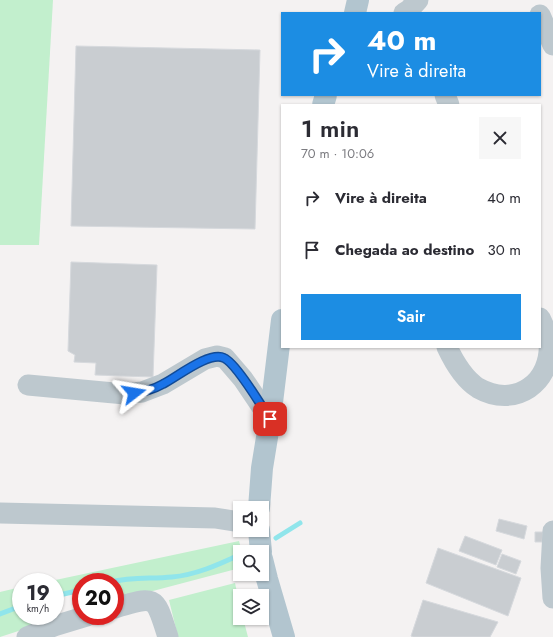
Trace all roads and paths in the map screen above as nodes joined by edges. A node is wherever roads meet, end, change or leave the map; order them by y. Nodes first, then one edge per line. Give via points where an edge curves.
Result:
1 (534, 0) edge
2 (539, 12) edge
3 (541, 16) edge
4 (553, 45) edge
5 (541, 320) edge
6 (281, 328) edge
7 (448, 348) edge
8 (28, 385) dead end
9 (270, 419) junction
10 (259, 501) edge
11 (0, 513) edge
12 (233, 521) edge
13 (553, 531) edge
14 (268, 581) edge
15 (553, 598) edge
16 (124, 605) edge
17 (72, 623) edge
18 (56, 631) edge
19 (27, 637) edge
20 (168, 637) edge
21 (284, 637) edge

1 - 2 street
3 - 4 street
5 - 7 street via 549,339 550,358 544,375 529,390 510,396 491,394 477,387 462,372
6 - 9 main road
8 - 9 street via 125,394 142,392 163,384 205,359 217,356 225,358 243,379
9 - 10 main road
11 - 12 street via 215,518
13 - 15 street
14 - 21 main road
16 - 20 street via 138,601 153,602 158,608
17 - 18 street
18 - 19 street

